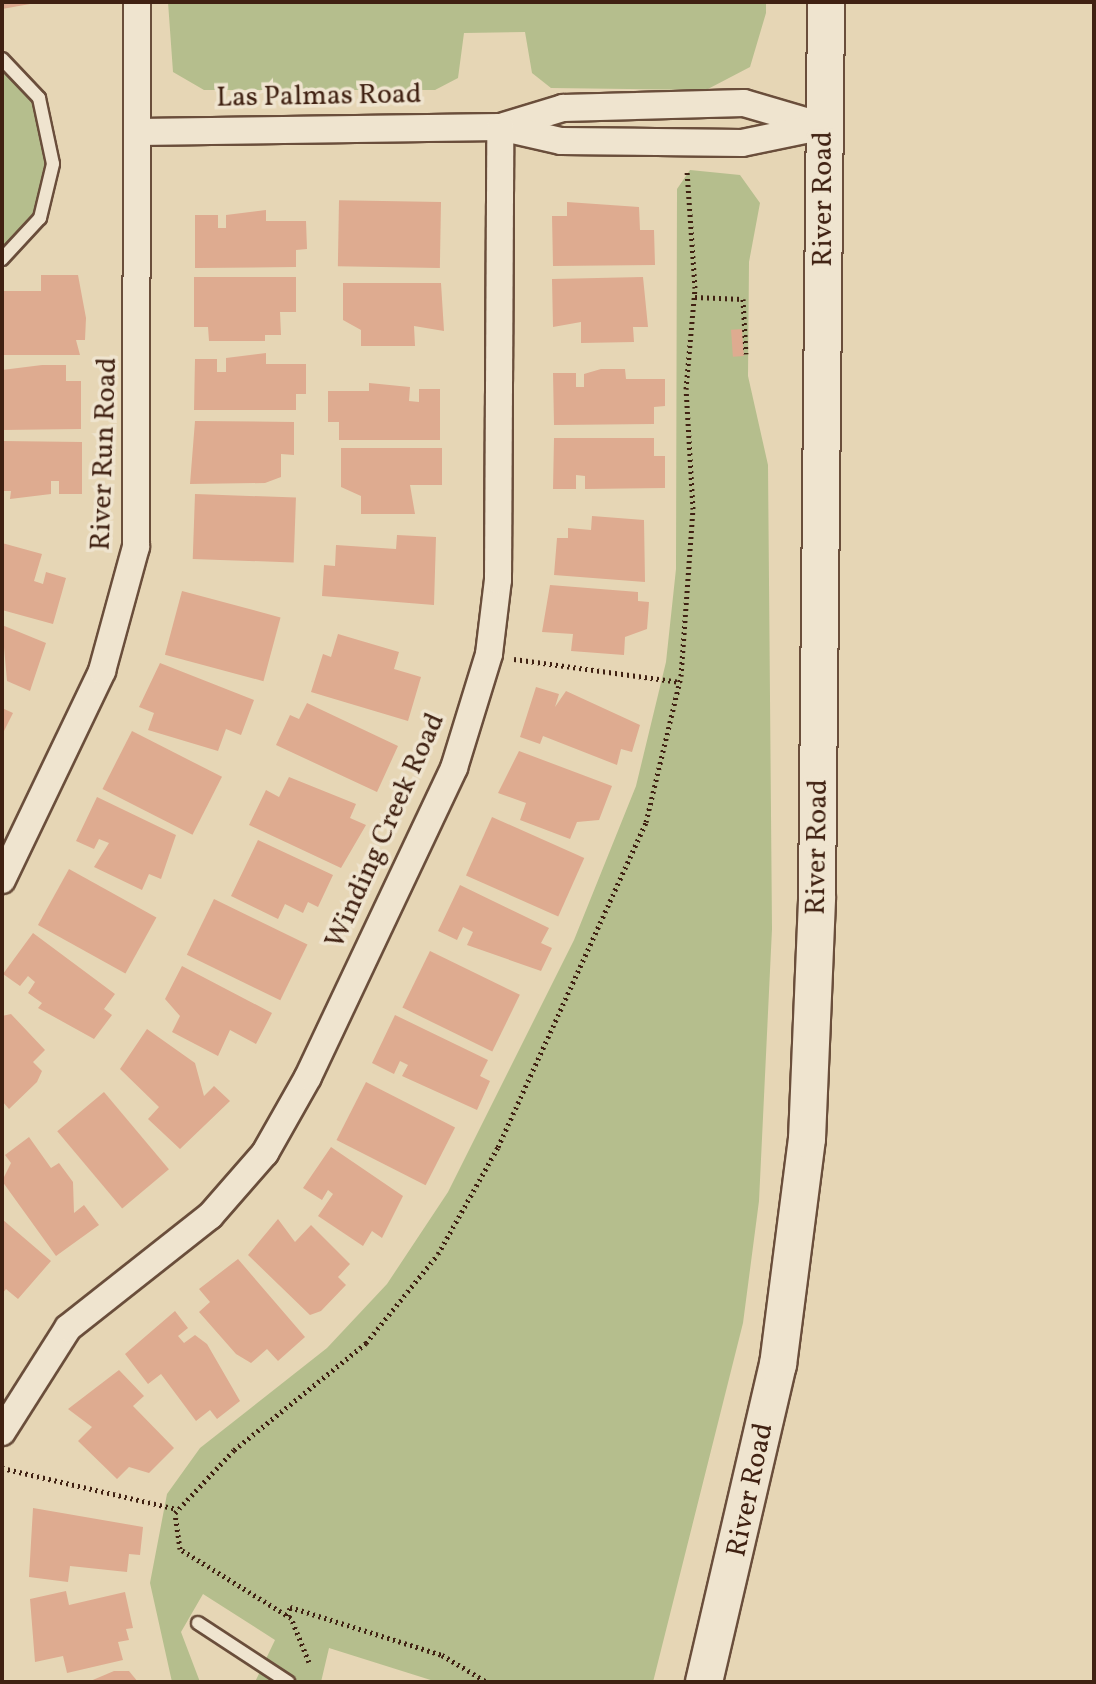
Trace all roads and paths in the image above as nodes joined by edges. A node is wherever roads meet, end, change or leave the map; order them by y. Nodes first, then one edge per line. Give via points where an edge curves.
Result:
1 (137, 2) edge
2 (826, 2) edge
3 (2, 59) edge
4 (824, 126) junction
5 (500, 127) junction
6 (139, 132) junction
7 (687, 170) dead end
8 (2, 259) edge
9 (695, 297) junction
10 (746, 354) dead end
11 (489, 654) junction
12 (680, 682) junction
13 (2, 880) edge
14 (2, 1432) edge
15 (2, 1468) edge
16 (177, 1509) junction
17 (288, 1616) junction
18 (198, 1623) dead end
19 (309, 1662) dead end
20 (288, 1682) edge
21 (487, 1682) edge
22 (704, 1682) edge

1 - 6 street, River Run Road
2 - 4 main road, River Road
3 - 8 lane via 39,98 53,164 40,218
4 - 5 street, Las Palmas Road via 742,143 561,141
4 - 5 street, Las Palmas Road via 744,103 563,108
4 - 22 main road, River Road via 817,911 807,1139 778,1365
5 - 6 street, Las Palmas Road
5 - 11 street, Winding Creek Road via 501,522
6 - 13 street, River Run Road via 141,469 131,580 102,671
7 - 9 path
9 - 10 path via 743,299
9 - 12 path via 686,389 694,488
11 - 12 path
11 - 14 street, Winding Creek Road via 436,812 285,1121 210,1216 68,1328
12 - 16 path via 636,846 498,1147 443,1246 366,1343 234,1450
15 - 16 path
16 - 17 path via 174,1530 188,1558
17 - 19 path
17 - 21 path via 290,1607 442,1655
18 - 20 lane

